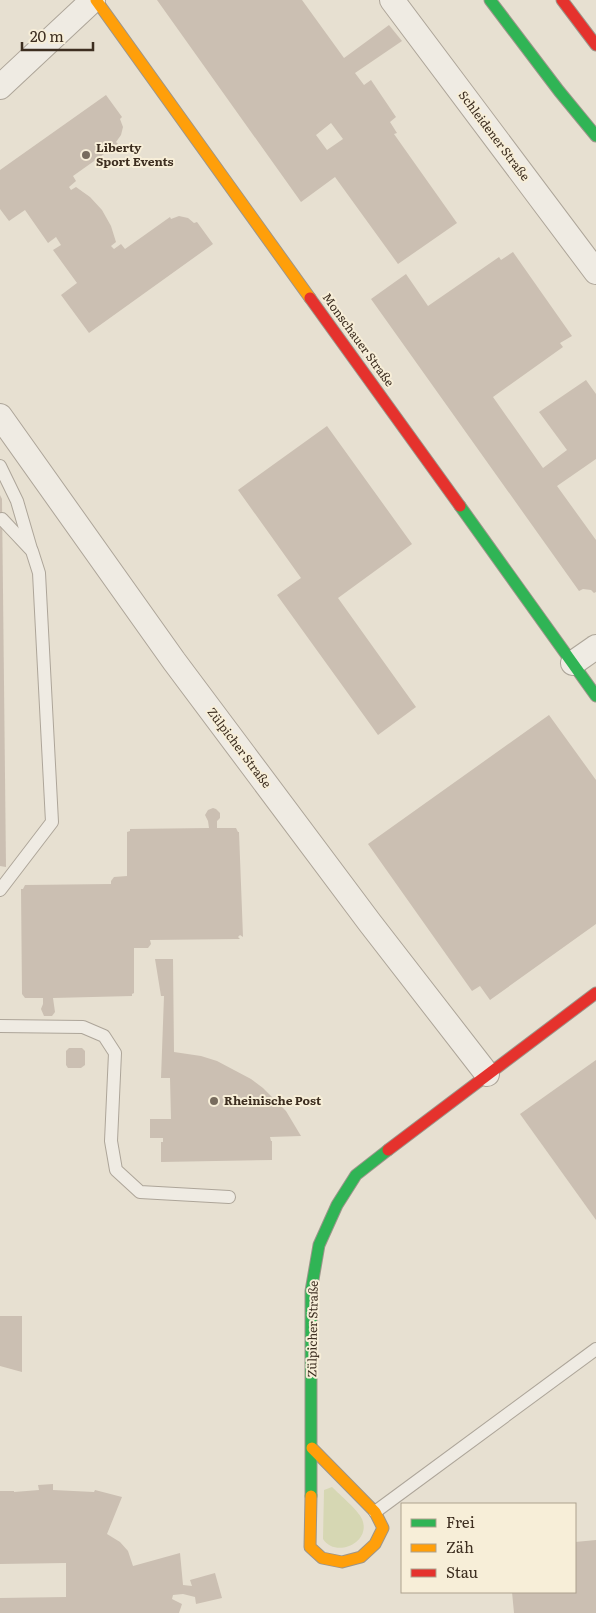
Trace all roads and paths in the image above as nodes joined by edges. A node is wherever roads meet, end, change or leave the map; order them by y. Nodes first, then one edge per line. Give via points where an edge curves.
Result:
1 (95, 0) edge
2 (392, 0) edge
3 (490, 0) edge
4 (562, 0) edge
5 (596, 45) edge
6 (0, 87) edge
7 (596, 136) edge
8 (596, 272) edge
9 (0, 416) edge
10 (0, 466) edge
11 (2, 519) dead end
12 (32, 551) junction
13 (596, 647) edge
14 (573, 663) junction
15 (596, 696) edge
16 (0, 890) edge
17 (596, 993) edge
18 (0, 1026) edge
19 (487, 1074) junction
20 (229, 1197) dead end
21 (596, 1349) edge
22 (312, 1448) junction
23 (375, 1512) junction

1 - 6 street
1 - 14 street, Monschauer Straße
2 - 8 street, Schleidener Straße
3 - 7 street
4 - 5 street
9 - 19 street, Zülpicher Straße via 174,661
10 - 12 lane via 17,501
11 - 12 lane
12 - 16 lane via 39,574 52,822
13 - 14 street
14 - 15 street, Monschauer Straße
17 - 19 street, Zülpicher Straße
18 - 20 lane via 83,1027 104,1036 115,1053 111,1141 116,1170 140,1192
19 - 22 street, Zülpicher Straße via 356,1175 337,1204 319,1245 311,1291
21 - 23 lane
22 - 23 street
22 - 23 street, Zülpicher Straße via 310,1546 322,1558 342,1562 361,1557 375,1544 383,1528

